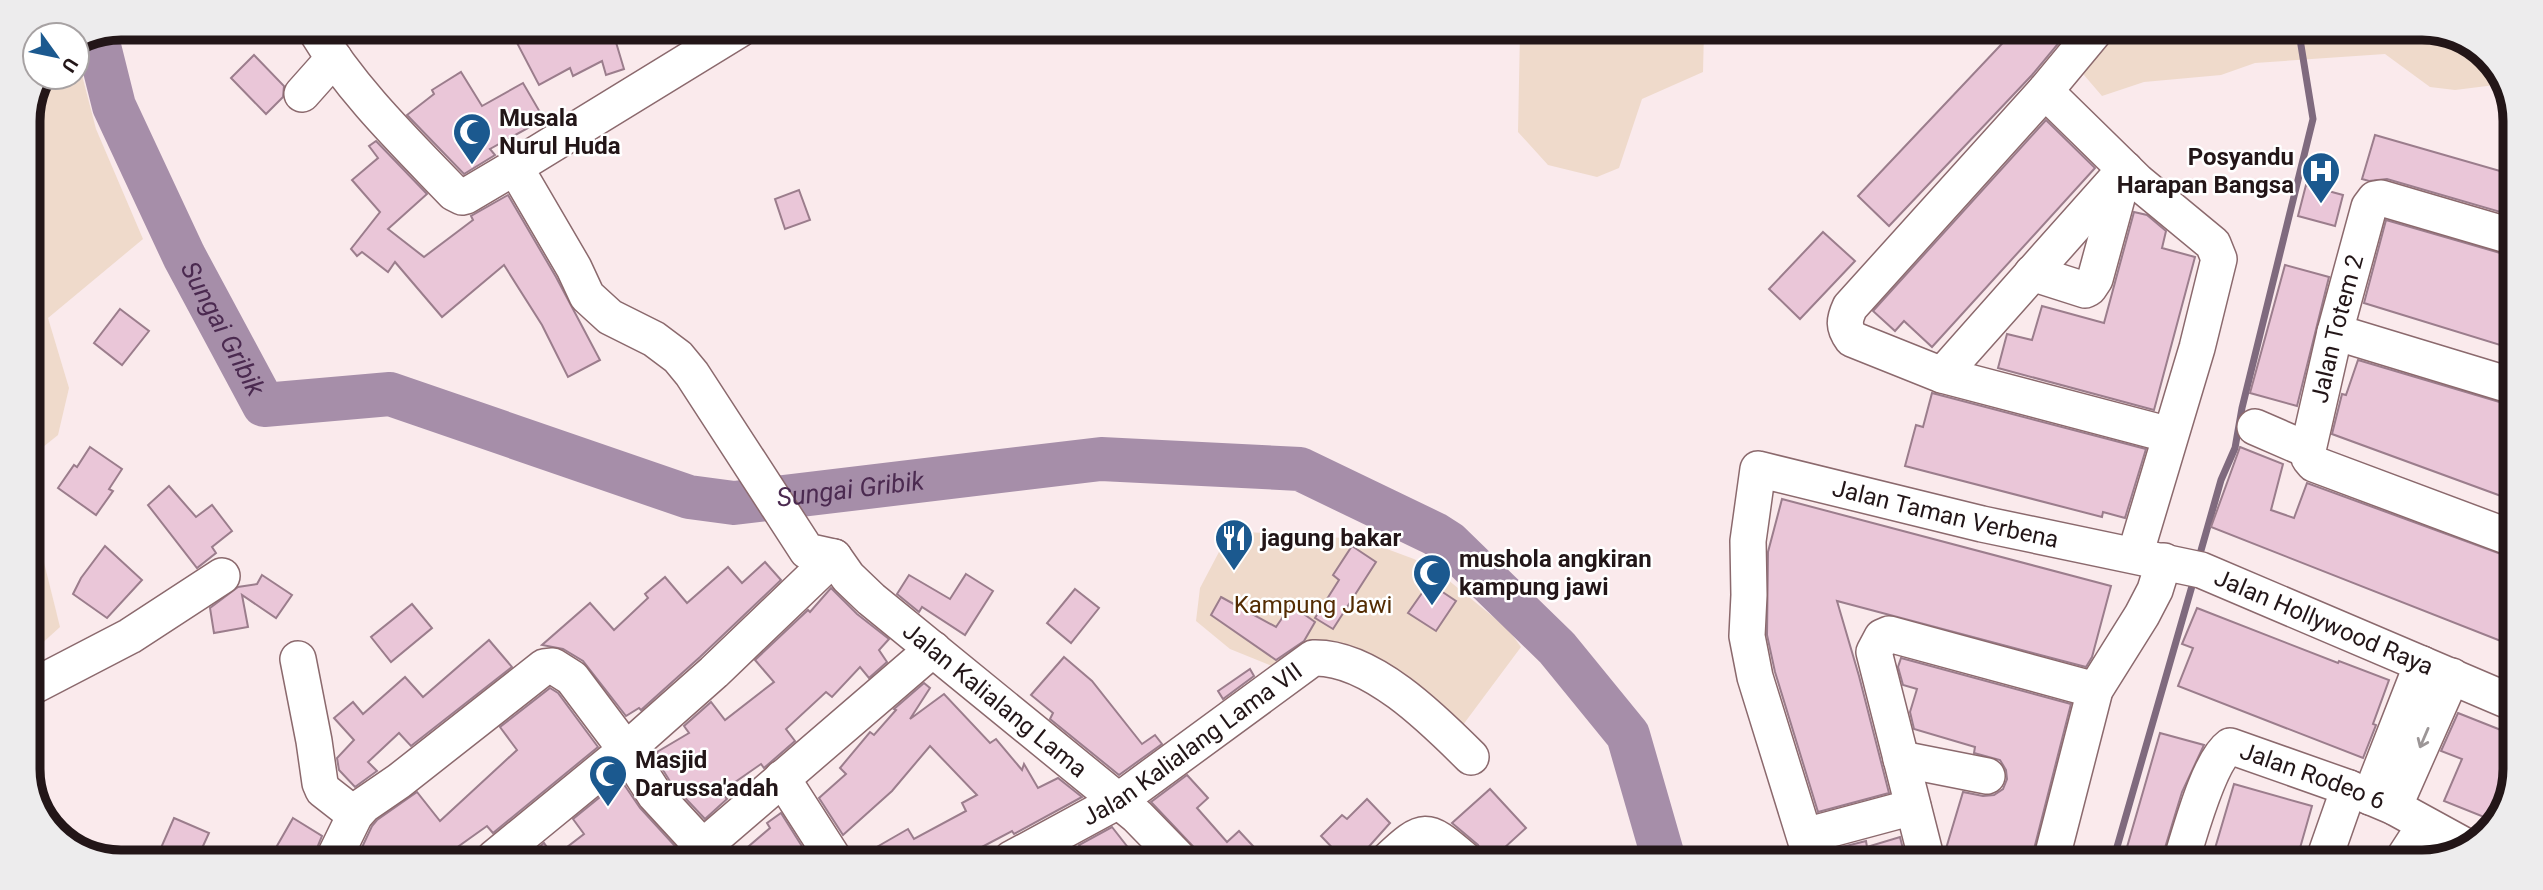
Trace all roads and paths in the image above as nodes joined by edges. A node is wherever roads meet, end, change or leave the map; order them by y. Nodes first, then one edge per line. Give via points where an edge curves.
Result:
1 (322, 40) edge
2 (722, 40) edge
3 (2087, 40) edge
4 (334, 58) junction
5 (2045, 91) junction
6 (302, 94) dead end
7 (515, 167) junction
8 (2125, 169) junction
9 (2503, 234) edge
10 (2032, 273) junction
11 (2334, 332) junction
12 (1942, 375) junction
13 (2503, 383) edge
14 (2255, 426) dead end
15 (2170, 435) junction
16 (2311, 457) junction
17 (2503, 534) edge
18 (820, 554) junction
19 (2172, 563) junction
20 (222, 576) dead end
21 (933, 649) junction
22 (298, 659) dead end
23 (2437, 670) junction
24 (40, 683) edge
25 (2095, 690) junction
26 (2503, 699) edge
27 (626, 750) junction
28 (1471, 757) dead end
29 (1901, 759) junction
30 (1987, 776) dead end
31 (782, 778) junction
32 (2371, 797) junction
33 (1118, 801) junction
34 (1913, 807) junction
35 (355, 815) junction
36 (2425, 825) junction
37 (2457, 842) edge
38 (1808, 848) edge
39 (338, 850) edge
40 (504, 850) edge
41 (694, 850) edge
42 (699, 850) edge
43 (828, 850) edge
44 (1028, 850) edge
45 (1170, 850) edge
46 (1399, 850) edge
47 (1453, 850) edge
48 (1924, 850) edge
49 (2054, 850) edge
50 (2185, 850) edge
51 (2332, 850) edge
52 (2409, 850) edge

1 - 4 street
2 - 7 street
3 - 5 street
4 - 6 street
4 - 7 street via 373,109 459,196
5 - 8 street
5 - 12 street via 1844,319 1852,339
7 - 18 street, Jalan Kalialang Lama via 587,296 610,317 678,357
8 - 10 street
8 - 10 street via 2089,288
8 - 15 street via 2213,244 2219,259
9 - 11 street, Jalan Totem 2 via 2375,199 2369,206
10 - 12 street
11 - 13 street
11 - 16 street, Jalan Totem 2
12 - 15 street
14 - 16 street
15 - 19 street
16 - 17 street
18 - 21 street, Jalan Kalialang Lama
18 - 27 street via 714,673
19 - 23 street, Jalan Hollywood Raya
19 - 25 street
19 - 38 street, Jalan Taman Verbena via 1982,524 1758,469 1748,541 1747,636 1755,677
20 - 24 street via 130,636
21 - 31 street
21 - 33 street, Jalan Kalialang Lama
22 - 35 street via 320,783
23 - 26 street, Jalan Hollywood Raya
23 - 32 street
25 - 29 street via 1889,634 1882,636 1874,653
25 - 49 street
27 - 35 street via 572,678 553,666 544,667
27 - 40 street
27 - 41 street
28 - 33 street, Jalan Kalialang Lama VII via 1400,693 1347,662 1313,658
29 - 30 street
29 - 34 street
31 - 42 street
31 - 43 street
32 - 36 street
32 - 50 street, Jalan Rodeo 6 via 2230,746 2211,774
32 - 51 street
33 - 44 street, Jalan Kalialang Lama VII
33 - 45 street, Jalan Kalialang Lama
34 - 38 street
34 - 48 street
35 - 39 street
36 - 37 street
36 - 52 street
46 - 47 street via 1419,834 1429,833

